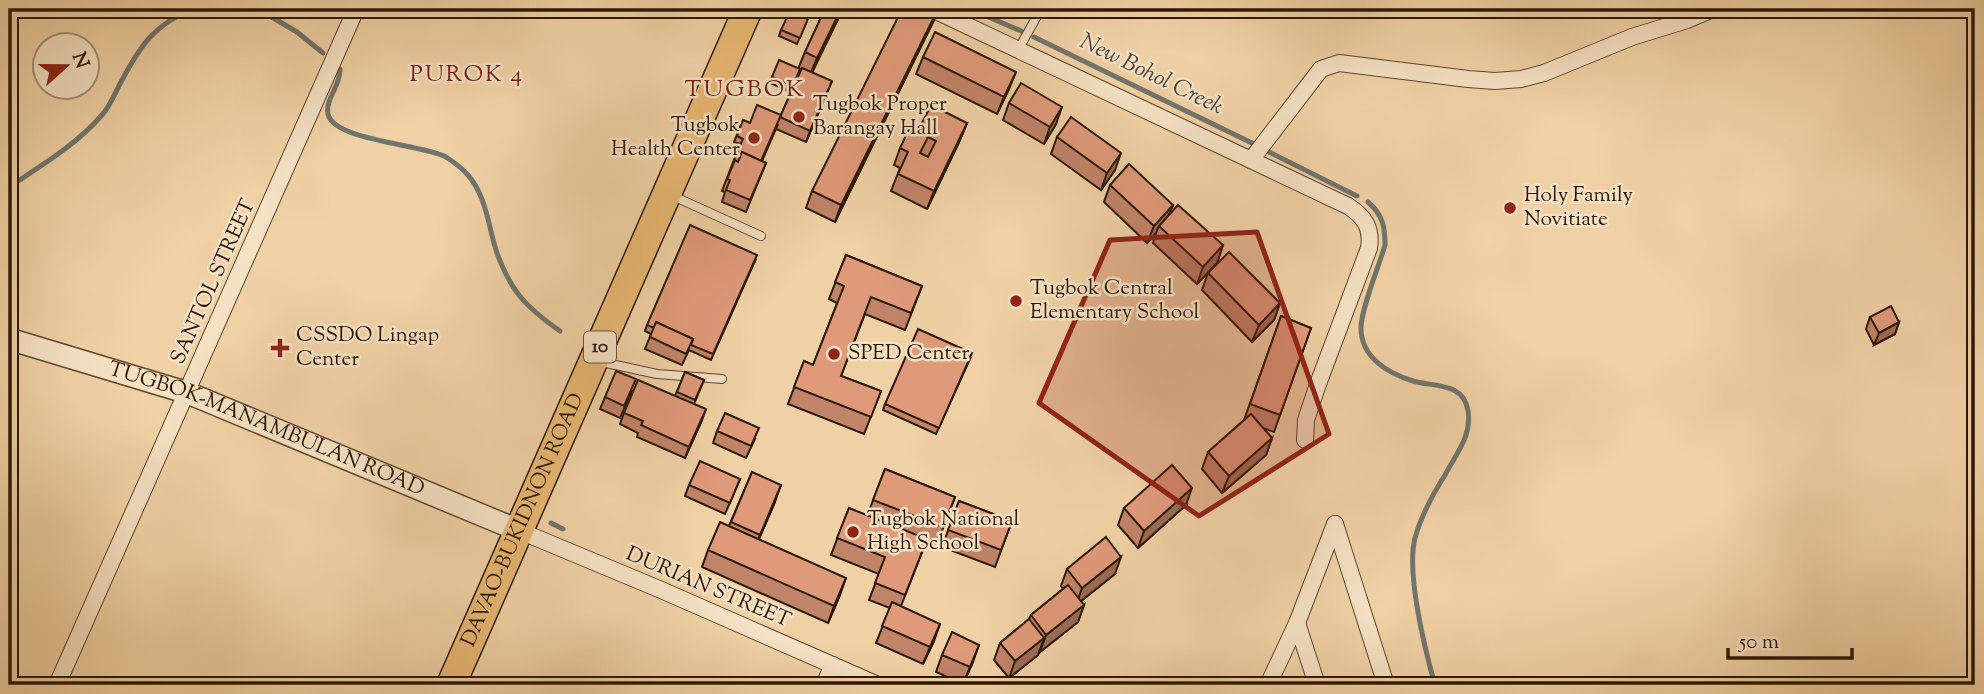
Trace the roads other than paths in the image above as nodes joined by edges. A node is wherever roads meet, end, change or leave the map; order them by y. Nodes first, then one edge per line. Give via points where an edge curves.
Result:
1 (356, 9) edge
2 (747, 9) edge
3 (932, 9) edge
4 (1041, 9) edge
5 (1713, 9) edge
6 (1018, 50) junction
7 (1251, 160) junction
8 (667, 193) junction
9 (761, 236) dead end
10 (9, 339) edge
11 (594, 360) junction
12 (722, 379) dead end
13 (188, 393) junction
14 (1305, 440) dead end
15 (520, 531) junction
16 (1297, 623) junction
17 (833, 665) junction
18 (57, 685) edge
19 (452, 685) edge
20 (824, 685) edge
21 (878, 685) edge
22 (1268, 685) edge
23 (1317, 685) edge
24 (1386, 685) edge

1 - 13 street, SANTOL STREET
2 - 8 highway, DAVAO-BUKIDNON ROAD / 10
3 - 6 street
4 - 6 lane
5 - 7 street via 1521,79 1495,81 1329,65 1321,69
6 - 7 street
7 - 14 street via 1348,206 1369,228 1369,248 1318,384 1306,420
8 - 9 lane
8 - 11 highway, DAVAO-BUKIDNON ROAD / 10
10 - 13 street, TUGBOK-MANAMBULAN ROAD
11 - 12 lane via 657,374
11 - 15 highway, DAVAO-BUKIDNON ROAD / 10
13 - 15 street, TUGBOK-MANAMBULAN ROAD
13 - 18 street, SANTOL STREET
15 - 17 street, DURIAN STREET
15 - 19 highway, DAVAO-BUKIDNON ROAD / 10
16 - 22 street
16 - 23 street
16 - 24 street via 1335,524
17 - 20 street
17 - 21 street, DURIAN STREET

